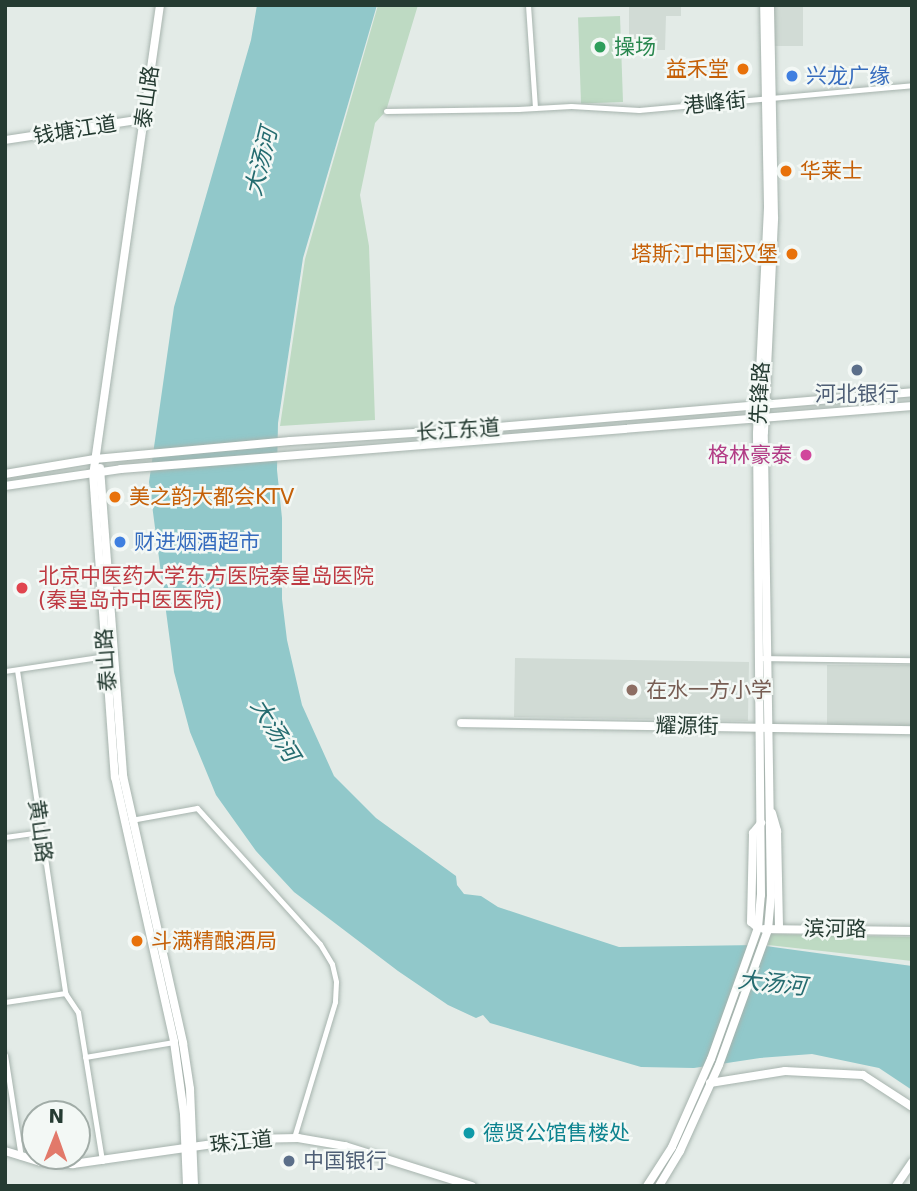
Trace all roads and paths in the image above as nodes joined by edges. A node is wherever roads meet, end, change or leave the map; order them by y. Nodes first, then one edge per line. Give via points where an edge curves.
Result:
1 (160, 5) edge
2 (528, 5) edge
3 (764, 5) edge
4 (770, 5) edge
5 (912, 85) edge
6 (770, 97) junction
7 (535, 108) junction
8 (386, 111) dead end
9 (144, 119) junction
10 (5, 140) edge
11 (912, 392) edge
12 (762, 404) junction
13 (912, 406) edge
14 (761, 419) junction
15 (95, 459) junction
16 (97, 472) junction
17 (5, 474) edge
18 (5, 486) edge
19 (105, 656) junction
20 (764, 658) junction
21 (912, 660) edge
22 (17, 670) junction
23 (5, 671) edge
24 (461, 723) dead end
25 (765, 727) junction
26 (912, 730) edge
27 (769, 804) junction
28 (128, 820) junction
29 (40, 832) junction
30 (5, 837) edge
31 (758, 928) junction
32 (779, 928) junction
33 (768, 930) junction
34 (912, 931) edge
35 (65, 993) junction
36 (5, 1002) edge
37 (174, 1042) junction
38 (5, 1055) edge
39 (85, 1057) junction
40 (711, 1083) junction
41 (700, 1084) junction
42 (912, 1107) edge
43 (294, 1138) junction
44 (189, 1147) junction
45 (5, 1151) edge
46 (21, 1157) joint
47 (102, 1161) junction
48 (91, 1162) edge
49 (912, 1162) edge
50 (187, 1186) edge
51 (194, 1186) edge
52 (472, 1186) edge
53 (647, 1186) edge
54 (659, 1186) edge
55 (896, 1186) edge

1 - 9 street, 泰山路
2 - 7 street
3 - 6 street, 先锋路
4 - 6 street
5 - 6 street, 港峰街
6 - 7 street, 港峰街 via 639,110
6 - 12 street, 先锋路
7 - 8 street, 港峰街
9 - 10 street, 钱塘江道
9 - 15 street, 泰山路
11 - 12 street, 长江东道
12 - 14 street, 先锋路
12 - 15 street, 长江东道
13 - 14 street, 长江东道
14 - 16 street, 长江东道
14 - 20 street, 先锋路
15 - 16 street, 泰山路
15 - 17 street, 长江东道
16 - 18 street, 长江东道
16 - 19 street, 泰山路
16 - 28 street
19 - 22 street
19 - 28 street, 泰山路 via 115,777
20 - 21 street
20 - 25 street, 先锋路
22 - 23 street
22 - 29 street, 黄山路
24 - 25 street, 耀源街
25 - 26 street, 耀源街
25 - 27 street
25 - 31 street, 先锋路
27 - 32 street via 778,831
27 - 33 street
28 - 37 street, 泰山路
28 - 43 street via 197,808 320,944 332,964 335,1002
28 - 44 street via 183,1043 190,1089
29 - 30 street
29 - 35 street, 黄山路
31 - 33 street, 滨河路
31 - 41 street, 先锋路
32 - 33 street, 滨河路
32 - 34 street, 滨河路
33 - 40 street
35 - 36 street
35 - 39 street, 黄山路 via 78,1012
37 - 39 street
37 - 44 street, 泰山路
38 - 46 street
39 - 47 street, 黄山路
40 - 41 street
40 - 42 street via 785,1071 863,1075
40 - 54 street
41 - 53 street, 先锋路 via 672,1147
43 - 44 street, 珠江道
43 - 52 street, 珠江道 via 345,1146
44 - 47 street, 珠江道
44 - 50 street, 泰山路
44 - 51 street
45 - 46 street, 珠江道
47 - 48 street, 珠江道
49 - 55 street

